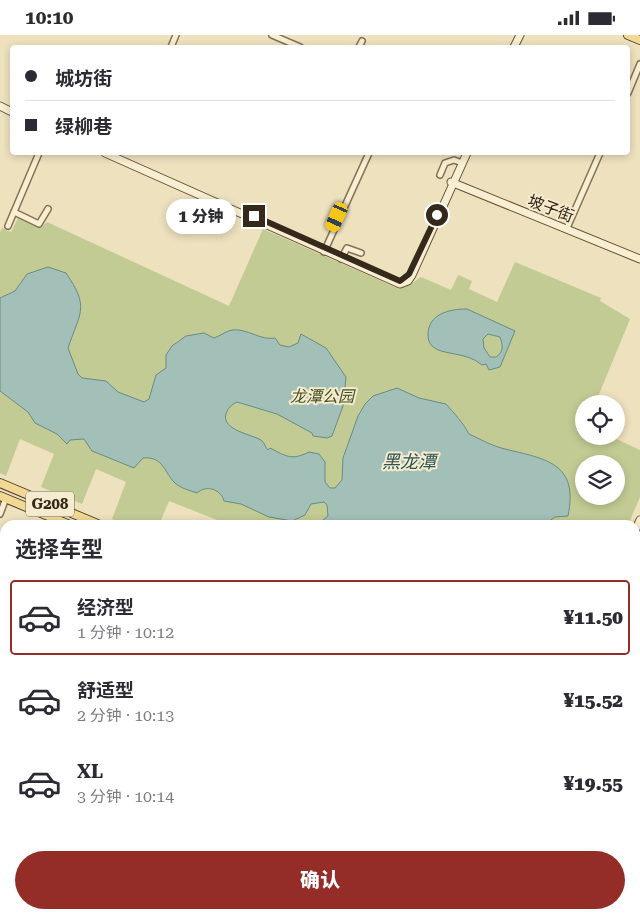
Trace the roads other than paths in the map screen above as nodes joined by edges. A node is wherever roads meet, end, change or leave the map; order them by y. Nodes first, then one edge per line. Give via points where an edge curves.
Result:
1 (268, 35) edge
2 (272, 35) edge
3 (628, 35) edge
4 (640, 40) edge
5 (362, 41) dead end
6 (290, 45) edge
7 (295, 45) edge
8 (360, 45) edge
9 (640, 64) edge
10 (630, 88) edge
11 (38, 155) edge
12 (367, 155) edge
13 (465, 155) edge
14 (599, 155) edge
15 (121, 156) edge
16 (462, 162) junction
17 (440, 175) dead end
18 (453, 181) junction
19 (48, 209) dead end
20 (14, 213) junction
21 (8, 226) dead end
22 (568, 227) junction
23 (324, 250) junction
24 (361, 253) dead end
25 (640, 257) edge
26 (342, 258) junction
27 (0, 483) edge
28 (3, 497) edge
29 (0, 514) edge
30 (58, 520) edge
31 (88, 520) edge

1 - 6 street
2 - 7 street
3 - 4 main road
5 - 8 street
9 - 10 street
11 - 20 street
12 - 23 street
13 - 16 street
14 - 22 street
15 - 23 street
16 - 17 street via 445,163
16 - 18 street
18 - 22 street, 坡子街
18 - 26 street via 404,282
19 - 20 street via 39,224
20 - 21 street
22 - 25 street, 坡子街
23 - 26 street
24 - 26 street via 347,248
27 - 31 main road, G208
28 - 29 street
28 - 30 main road, G208

